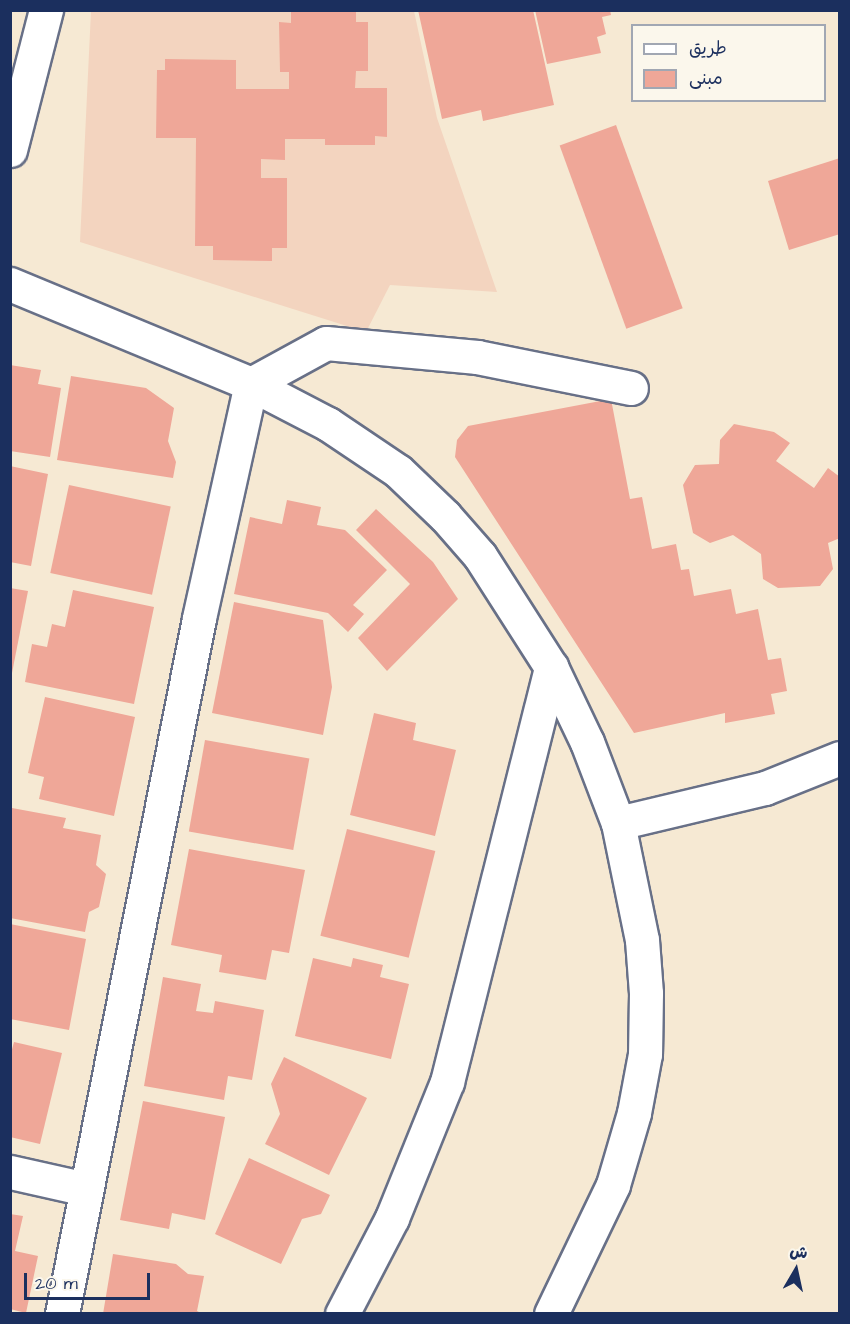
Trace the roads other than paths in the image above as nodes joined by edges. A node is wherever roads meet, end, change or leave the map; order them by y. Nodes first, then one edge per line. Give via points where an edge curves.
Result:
1 (46, 10) edge
2 (10, 150) edge
3 (10, 284) edge
4 (251, 384) junction
5 (631, 388) dead end
6 (551, 667) junction
7 (840, 758) edge
8 (618, 824) junction
9 (10, 1172) edge
10 (86, 1189) junction
11 (62, 1314) edge
12 (342, 1314) edge
13 (551, 1314) edge

1 - 2 street
3 - 4 street
4 - 5 street via 326,343 477,357
4 - 6 street via 328,424 398,471 480,556
4 - 10 street via 197,630
6 - 8 street via 587,742
6 - 12 street via 447,1082 392,1218
7 - 8 street via 765,788
8 - 13 street via 642,940 645,1054 634,1113 613,1185
9 - 10 street
10 - 11 street

